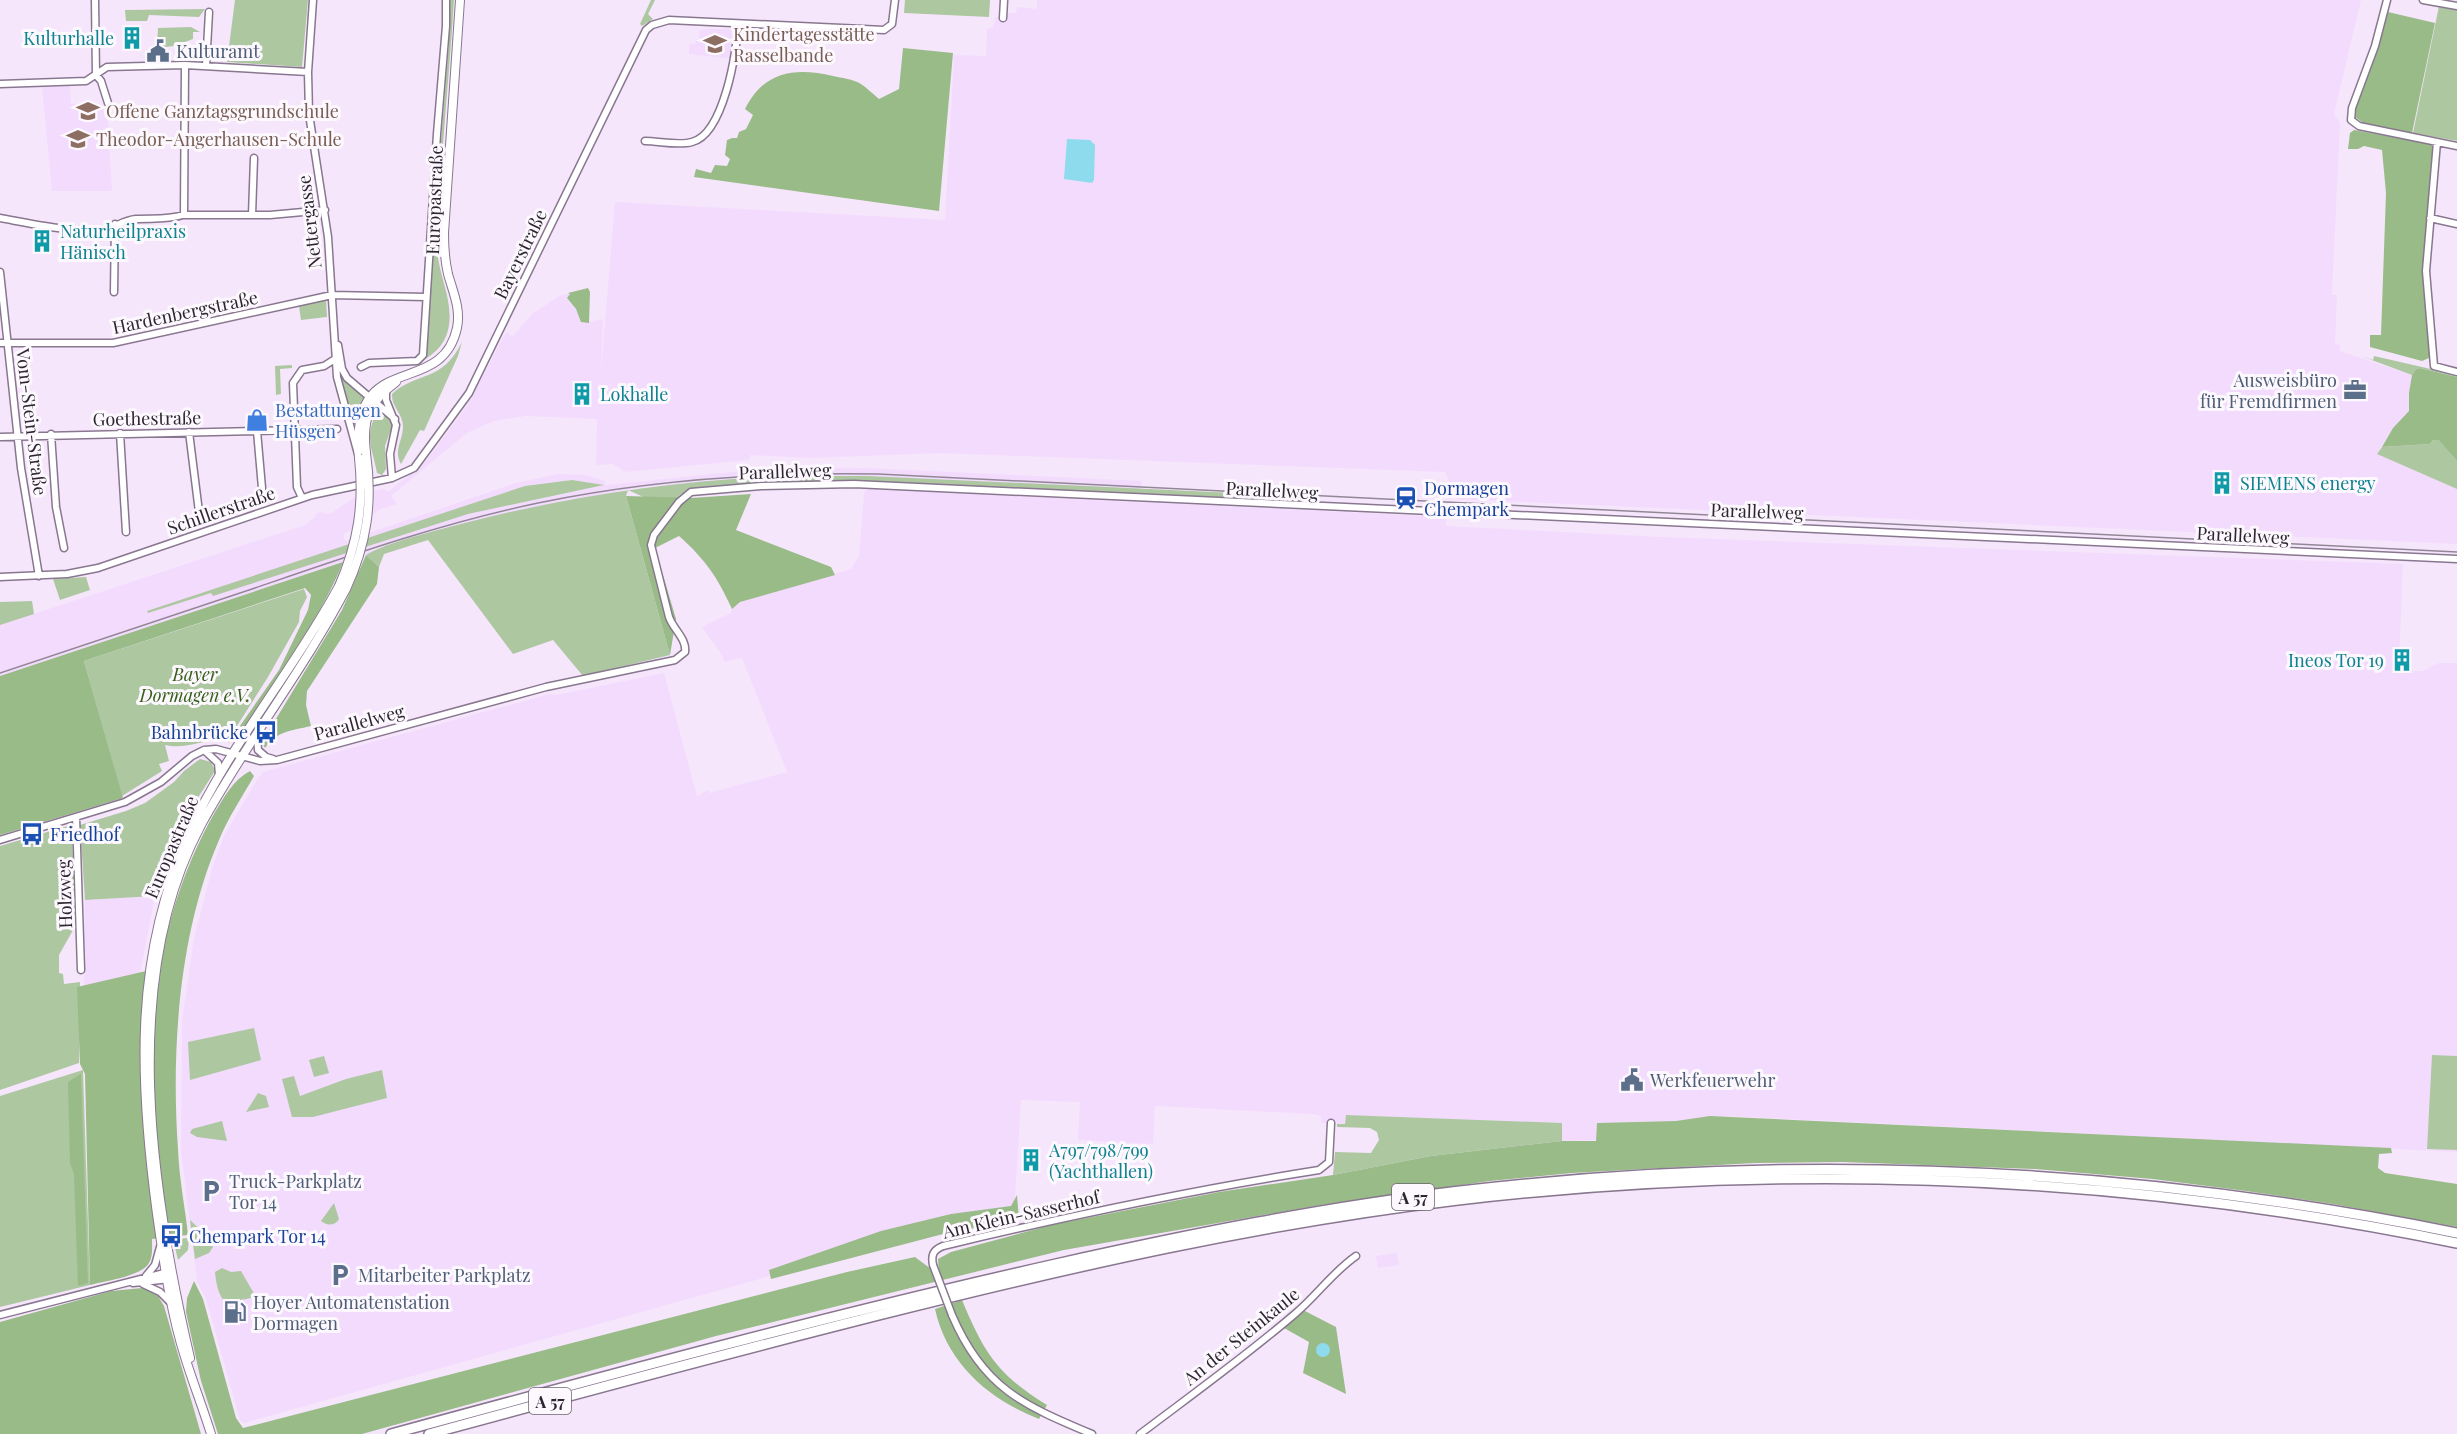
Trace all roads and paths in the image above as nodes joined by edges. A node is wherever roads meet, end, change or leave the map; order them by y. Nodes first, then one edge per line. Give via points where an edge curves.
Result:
1 (95, 0) edge
2 (313, 0) edge
3 (446, 0) edge
4 (460, 0) edge
5 (895, 0) edge
6 (1004, 0) edge
7 (2387, 0) edge
8 (2423, 0) edge
9 (2457, 6) edge
10 (209, 12) dead end
11 (1003, 18) dead end
12 (738, 24) junction
13 (185, 65) junction
14 (206, 66) junction
15 (309, 72) junction
16 (96, 75) junction
17 (0, 84) edge
18 (108, 103) dead end
19 (645, 141) dead end
20 (2437, 142) junction
21 (2457, 146) edge
22 (255, 158) dead end
23 (325, 210) junction
24 (184, 215) junction
25 (252, 215) junction
26 (0, 218) edge
27 (2430, 218) junction
28 (115, 224) junction
29 (2457, 224) edge
30 (0, 272) edge
31 (114, 292) dead end
32 (332, 295) junction
33 (426, 297) junction
34 (335, 333) junction
35 (3, 343) edge
36 (335, 359) junction
37 (324, 366) junction
38 (361, 367) dead end
39 (2457, 372) edge
40 (406, 376) junction
41 (337, 377) junction
42 (386, 390) junction
43 (371, 400) junction
44 (386, 412) junction
45 (366, 417) junction
46 (395, 419) junction
47 (337, 429) dead end
48 (294, 430) junction
49 (256, 431) junction
50 (189, 432) junction
51 (51, 434) junction
52 (120, 434) junction
53 (0, 436) edge
54 (17, 436) junction
55 (362, 455) junction
56 (393, 478) junction
57 (262, 488) dead end
58 (302, 498) junction
59 (199, 512) dead end
60 (126, 532) dead end
61 (64, 548) dead end
62 (2457, 560) edge
63 (39, 576) junction
64 (0, 577) edge
65 (342, 588) junction
66 (256, 735) junction
67 (204, 750) junction
68 (233, 754) junction
69 (243, 757) junction
70 (277, 760) junction
71 (217, 781) junction
72 (76, 817) junction
73 (0, 840) edge
74 (81, 970) dead end
75 (1331, 1123) dead end
76 (2457, 1233) edge
77 (2457, 1243) edge
78 (161, 1244) junction
79 (1356, 1256) dead end
80 (146, 1276) junction
81 (169, 1276) junction
82 (140, 1283) junction
83 (120, 1285) junction
84 (172, 1304) junction
85 (0, 1315) edge
86 (196, 1388) junction
87 (452, 1430) edge
88 (211, 1434) edge
89 (391, 1434) edge
90 (429, 1434) edge
91 (1092, 1434) edge
92 (1140, 1434) edge

1 - 16 street
2 - 15 street, Nettergasse
3 - 33 street
4 - 40 main road, Europastraße via 444,233 457,326 451,343 438,359
5 - 12 street via 892,24 884,30
6 - 11 street
7 - 20 street via 2351,120 2359,126
8 - 9 street
10 - 14 street
12 - 19 street via 733,70 704,135 684,143
12 - 56 street, Bayerstraße via 669,20 652,26 640,38 469,393 418,464
13 - 14 street
13 - 16 street via 107,67
13 - 24 street
14 - 15 street
15 - 23 street, Nettergasse via 309,114
16 - 17 street via 86,81
16 - 18 street
20 - 21 street
20 - 27 street
22 - 25 street
23 - 25 street
23 - 32 street, Nettergasse
24 - 25 street
24 - 28 street
26 - 28 street via 102,230
27 - 29 street
27 - 39 street via 2426,271 2434,366
28 - 31 street
30 - 35 street, Vom-Stein-Straße
32 - 33 street, Hardenbergstraße
32 - 34 street, Nettergasse
32 - 35 street, Hardenbergstraße via 112,343
33 - 38 street via 421,359
34 - 36 street, Nettergasse
34 - 43 street, Nettergasse via 344,374
35 - 54 street, Vom-Stein-Straße
36 - 37 street
36 - 41 street, Nettergasse
37 - 41 street
37 - 48 street via 306,368 295,376
40 - 42 main road, Europastraße
40 - 43 main road, Europastraße via 385,383
41 - 55 street, Nettergasse
42 - 43 main road, Europastraße
42 - 46 street
43 - 44 street
43 - 45 main road, Europastraße
43 - 55 main road, Europastraße via 362,410 358,428
44 - 45 street
44 - 46 street
45 - 55 main road, Europastraße
46 - 56 street via 390,454
47 - 48 street, Goethestraße
48 - 49 street, Goethestraße
48 - 58 street via 297,487
49 - 50 street, Goethestraße
49 - 57 street
50 - 52 street, Goethestraße
50 - 59 street
51 - 52 street, Goethestraße
51 - 54 street, Goethestraße
51 - 61 street via 56,507
52 - 60 street
53 - 54 street, Goethestraße
54 - 63 street, Vom-Stein-Straße
55 - 65 main road, Europastraße, bridge via 361,518
56 - 58 street, Schillerstraße
58 - 63 street, Schillerstraße via 98,568
62 - 70 street, Parallelweg via 864,485 733,488 691,492 679,502 652,540 651,550 669,617 685,643 681,657 546,687
63 - 64 street, Schillerstraße
65 - 66 main road, Europastraße
65 - 68 main road, Europastraße
66 - 69 main road, Europastraße
66 - 70 street via 258,750
67 - 68 street, Parallelweg
67 - 71 street via 218,763
67 - 72 street via 138,796
68 - 69 street, Parallelweg
68 - 71 main road, Europastraße
69 - 70 street, Parallelweg
69 - 81 main road, Europastraße via 188,853 165,919 156,968 151,1022 152,1101
71 - 78 main road, Europastraße via 191,828 166,893 146,987 145,1101
72 - 73 street
72 - 74 street, Holzweg
75 - 91 street, Am Klein-Sasserhof, bridge via 1329,1162 1319,1170 1222,1185 1047,1221 934,1252 933,1265 952,1315 970,1351 994,1381 1028,1405
76 - 89 highway, A 57 via 2210,1191 2014,1173 1755,1169 1551,1181 1368,1203 1146,1244 801,1325
77 - 87 highway, A 57 via 2221,1202 2012,1183 1801,1178 1556,1190 1350,1215 1146,1252 827,1328
78 - 80 street via 155,1265
78 - 81 main road, Europastraße
79 - 92 street, An der Steinkaule via 1268,1337
80 - 81 street
80 - 83 street
81 - 82 street
81 - 84 main road, Europastraße
81 - 86 main road, Europastraße
82 - 83 street
82 - 84 street via 160,1292
83 - 85 street
84 - 86 main road, Europastraße
86 - 88 main road, Europastraße
87 - 90 highway, A 57

